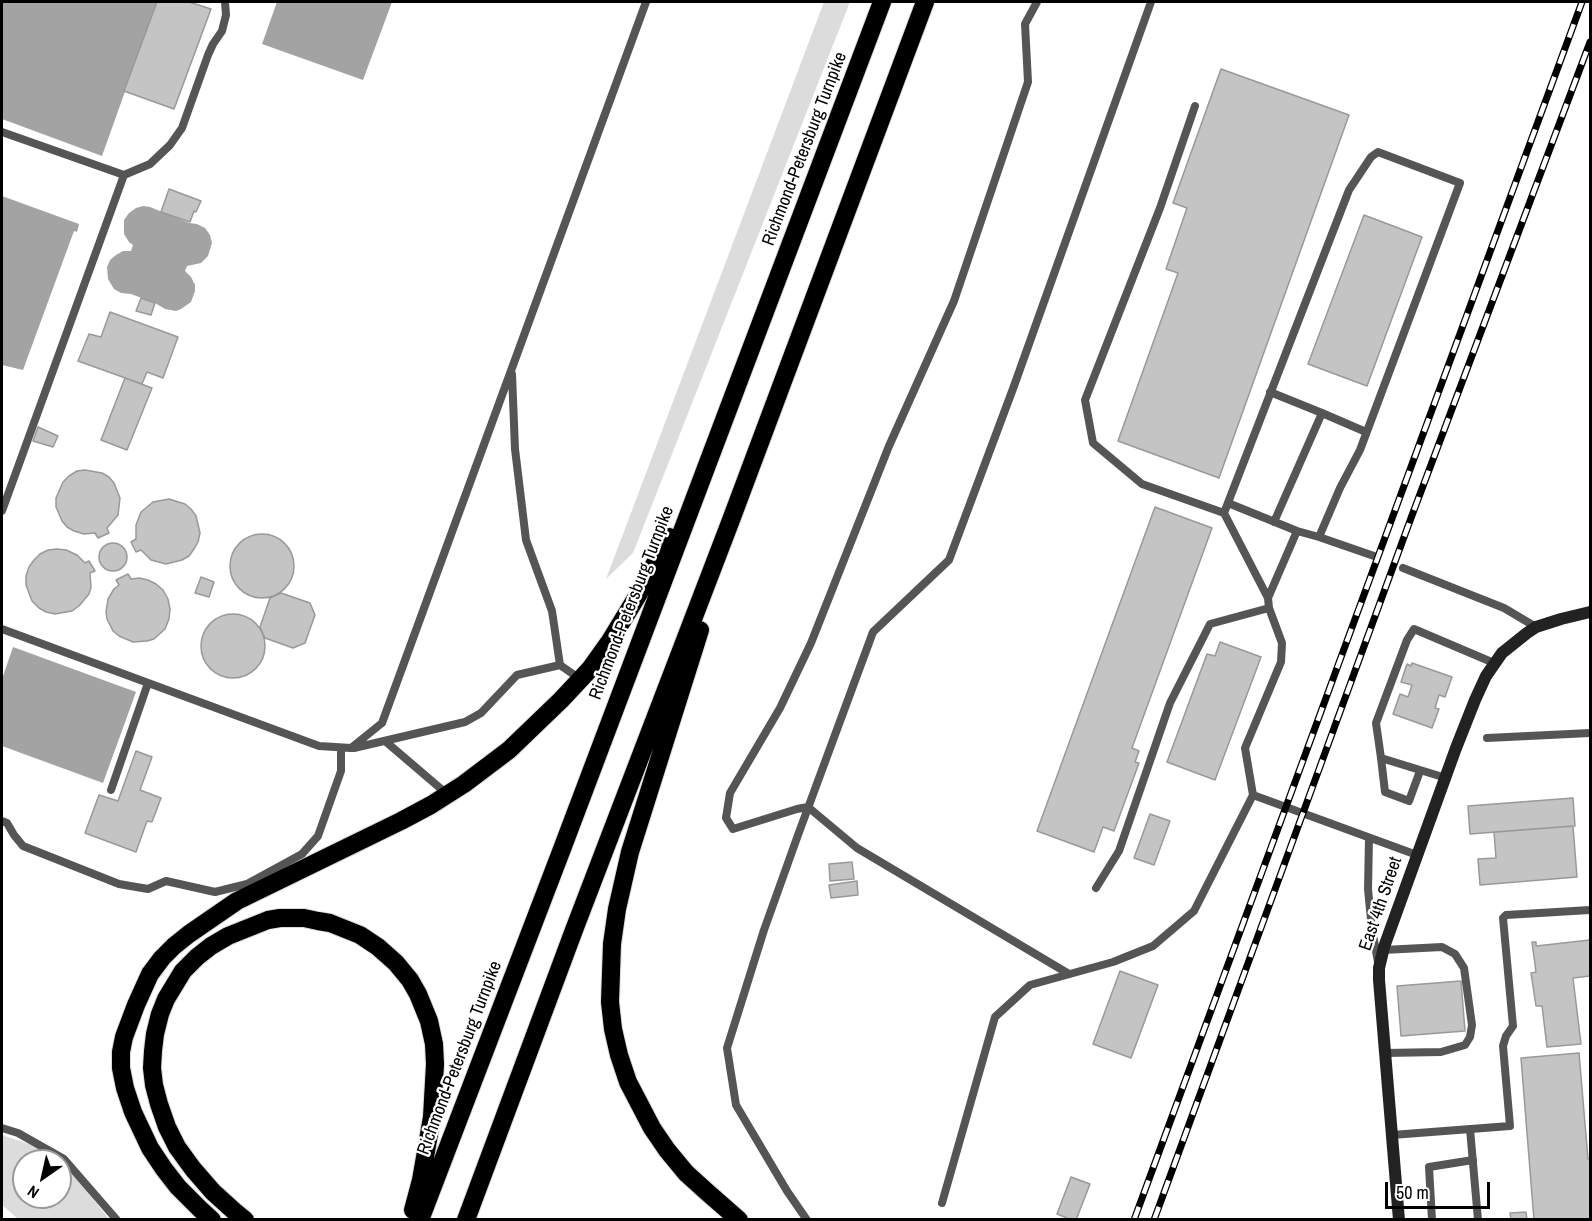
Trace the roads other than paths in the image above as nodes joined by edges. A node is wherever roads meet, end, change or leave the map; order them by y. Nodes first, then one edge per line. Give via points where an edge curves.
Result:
1 (225, 2) edge
2 (646, 2) edge
3 (882, 2) edge
4 (925, 2) edge
5 (1036, 2) edge
6 (1150, 2) edge
7 (1195, 106) dead end
8 (2, 132) edge
9 (124, 176) junction
10 (512, 370) junction
11 (1270, 392) junction
12 (1322, 413) junction
13 (1366, 432) junction
14 (718, 435) junction
15 (1228, 503) junction
16 (2, 511) edge
17 (1224, 513) junction
18 (731, 520) junction
19 (1274, 522) junction
20 (1297, 531) junction
21 (1319, 537) junction
22 (1374, 556) dead end
23 (1403, 568) dead end
24 (1268, 598) junction
25 (1269, 608) junction
26 (1590, 612) edge
27 (1536, 627) junction
28 (2, 629) edge
29 (1498, 658) junction
30 (560, 665) junction
31 (580, 679) junction
32 (148, 683) junction
33 (1590, 733) edge
34 (1487, 738) dead end
35 (385, 741) junction
36 (341, 748) junction
37 (351, 748) junction
38 (1381, 758) junction
39 (1420, 771) junction
40 (1446, 778) junction
41 (111, 790) dead end
42 (447, 794) junction
43 (1253, 795) junction
44 (808, 807) junction
45 (2, 820) edge
46 (1369, 838) junction
47 (1417, 855) junction
48 (1096, 888) dead end
49 (1590, 910) edge
50 (1383, 951) junction
51 (1379, 968) junction
52 (1069, 974) junction
53 (1385, 1053) junction
54 (2, 1128) edge
55 (1470, 1129) junction
56 (1392, 1135) junction
57 (1473, 1160) junction
58 (942, 1203) dead end
59 (117, 1220) edge
60 (212, 1220) edge
61 (245, 1220) edge
62 (411, 1220) edge
63 (420, 1220) edge
64 (466, 1220) edge
65 (739, 1220) edge
66 (807, 1220) edge
67 (1399, 1220) edge
68 (1432, 1220) edge
69 (1478, 1220) edge

1 - 9 lane via 222,31 208,55 182,128 150,164
2 - 10 lane
3 - 14 highway, Richmond-Petersburg Turnpike
4 - 18 highway
5 - 44 lane via 1025,24 1028,82 954,301 889,446 811,643 780,708 730,792 726,818 734,829
6 - 44 lane via 949,560 873,632
7 - 17 lane via 1085,400 1093,443 1142,484
8 - 9 lane
9 - 16 lane
10 - 30 lane via 515,449 526,540 552,611
10 - 37 lane via 382,723
11 - 12 lane
11 - 13 lane via 1349,190 1371,156 1378,152 1460,183
11 - 15 lane
12 - 13 lane
12 - 19 lane
13 - 21 lane
14 - 31 highway via 638,595 610,641
14 - 63 highway, Richmond-Petersburg Turnpike
15 - 17 lane
15 - 19 lane
17 - 24 lane
18 - 64 highway
18 - 65 highway via 692,660 630,852 612,944 610,1002 628,1082 652,1128 686,1173
19 - 20 lane
20 - 21 lane
20 - 24 lane
21 - 22 lane
23 - 27 lane via 1504,608
24 - 25 lane
25 - 43 lane via 1282,643 1281,663 1245,748
25 - 48 lane via 1210,624 1170,703 1119,851
26 - 27 street
27 - 29 street
28 - 32 lane
29 - 38 lane via 1414,629 1376,723
29 - 40 street, East 4th Street via 1474,700
30 - 31 lane
30 - 35 lane via 517,675 480,713 465,722
31 - 42 highway via 509,750
32 - 36 lane via 319,746
32 - 41 lane
33 - 34 lane
35 - 37 lane
35 - 42 lane
36 - 37 lane
36 - 45 lane via 341,771 318,836 302,854 247,884 215,892 166,881 148,889 119,884 22,846
38 - 39 lane
38 - 39 lane via 1385,792 1409,801
39 - 40 lane
40 - 47 street, East 4th Street
42 - 60 highway via 401,821 237,901 174,946 150,974 124,1037 121,1068 125,1088 150,1148 178,1187
43 - 46 lane
43 - 52 lane via 1194,912 1153,946
44 - 52 lane via 857,848
44 - 66 lane via 727,1048 736,1105
46 - 47 lane
46 - 51 lane via 1368,889
47 - 50 street, East 4th Street
49 - 55 lane via 1504,916 1513,1026 1503,1046 1510,1126
50 - 51 street, East 4th Street
50 - 53 lane via 1442,948 1455,954 1464,968 1472,1024 1465,1045 1441,1052
51 - 53 street, East 4th Street
52 - 58 lane via 1030,985 995,1017
53 - 56 street, East 4th Street
54 - 59 lane via 64,1159
55 - 56 lane
55 - 57 lane
56 - 67 street, East 4th Street
57 - 68 lane via 1429,1167
57 - 69 lane
61 - 62 highway via 213,1192 177,1147 154,1085 155,1034 166,999 197,957 242,929 268,920 293,918 330,923 378,947 410,980 425,1010 434,1044 434,1092 427,1150

